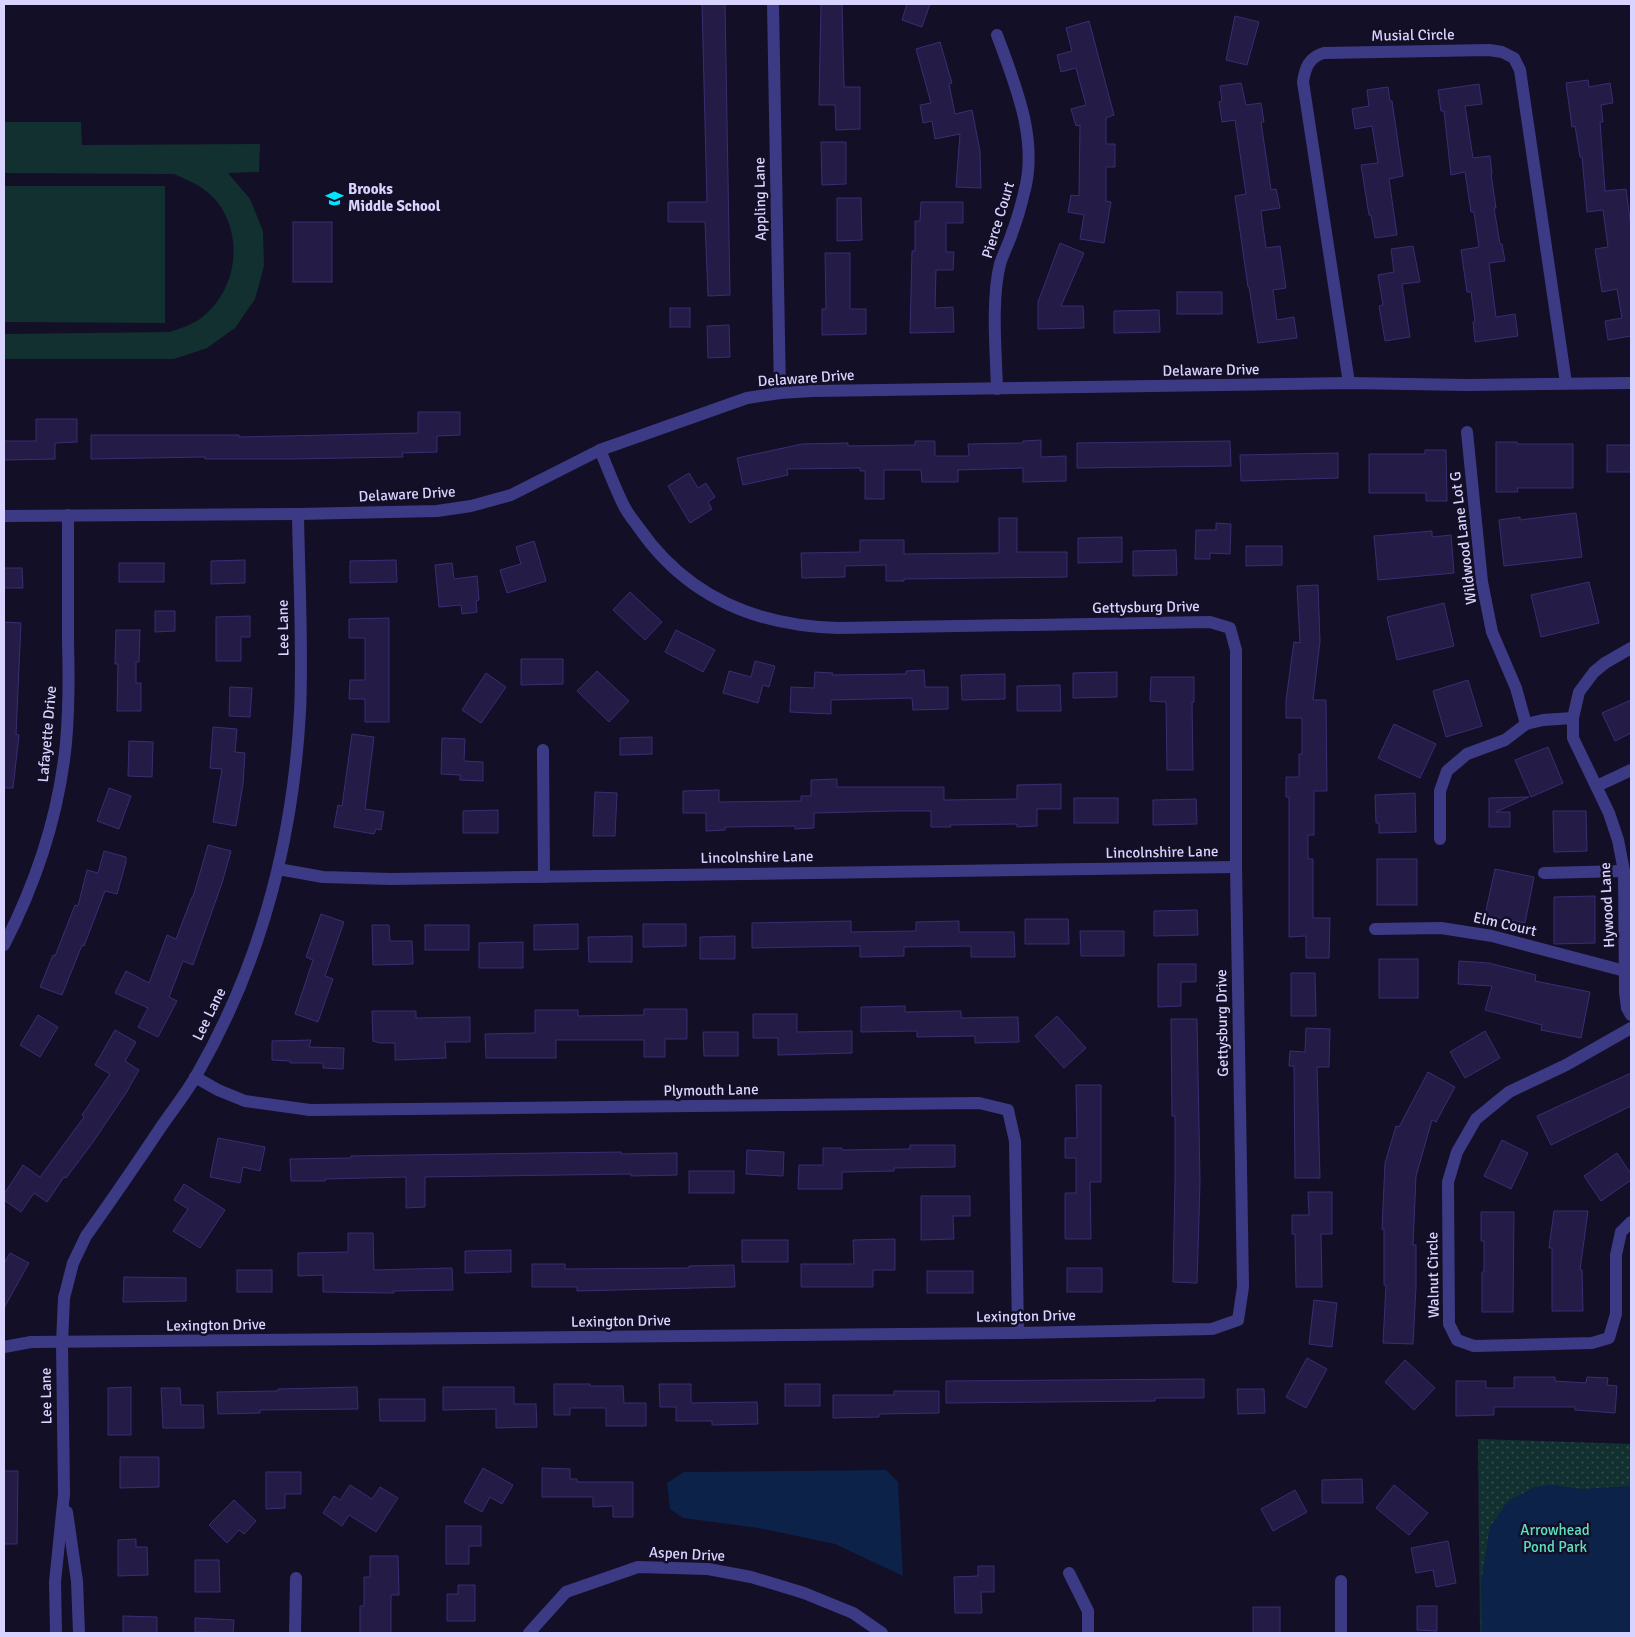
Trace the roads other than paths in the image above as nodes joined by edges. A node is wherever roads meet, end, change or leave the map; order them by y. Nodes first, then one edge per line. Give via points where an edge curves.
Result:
1 (774, 4) edge
2 (997, 35) dead end
3 (1349, 383) junction
4 (1566, 383) junction
5 (1631, 383) edge
6 (997, 390) junction
7 (780, 393) junction
8 (1467, 432) dead end
9 (600, 450) junction
10 (298, 514) junction
11 (68, 515) junction
12 (4, 516) edge
13 (1631, 648) edge
14 (1573, 718) junction
15 (1526, 724) junction
16 (543, 750) dead end
17 (1631, 770) edge
18 (1597, 786) junction
19 (1440, 839) dead end
20 (1236, 867) junction
21 (278, 869) junction
22 (1624, 871) junction
23 (1544, 873) dead end
24 (544, 876) junction
25 (1628, 927) edge
26 (1375, 929) dead end
27 (4, 945) edge
28 (1625, 971) junction
29 (1631, 1016) edge
30 (1631, 1028) edge
31 (195, 1077) junction
32 (1631, 1222) edge
33 (1238, 1320) joint
34 (1018, 1333) junction
35 (62, 1343) junction
36 (4, 1347) edge
37 (64, 1494) junction
38 (1069, 1573) dead end
39 (296, 1578) dead end
40 (1341, 1581) dead end
41 (56, 1633) edge
42 (79, 1633) edge
43 (295, 1633) edge
44 (530, 1633) edge
45 (882, 1633) edge
46 (1088, 1633) edge
47 (1341, 1633) edge

1 - 7 street, Appling Lane
2 - 6 street, Pierce Court via 1020,102 1029,151 1025,191 1000,264 995,298
3 - 4 street, Delaware Drive
3 - 4 street, Musial Circle via 1303,82 1306,66 1318,54 1324,53 1489,50 1514,58 1520,70
3 - 6 street, Delaware Drive
4 - 5 street, Delaware Drive
6 - 7 street, Delaware Drive
7 - 9 street, Delaware Drive via 747,398
8 - 15 street, Wildwood Lane Lot G via 1482,582 1492,632 1516,688
9 - 10 street, Delaware Drive via 510,495 471,506 437,511
9 - 20 street, Gettysburg Drive via 625,507 664,560 708,594 731,607 760,617 786,624 830,628 1210,622 1230,628 1236,650
10 - 11 street, Delaware Drive
10 - 21 street, Lee Lane via 300,712 293,788
11 - 12 street, Delaware Drive
11 - 27 street, Lafayette Drive via 69,701 66,744 59,790 43,852
13 - 14 street, Hywood Lane via 1594,672 1579,692
14 - 15 street
14 - 18 street, Hywood Lane via 1573,738
15 - 19 street via 1505,740 1467,754 1447,771 1440,792
16 - 24 street
17 - 18 street
18 - 22 street, Hywood Lane via 1615,831
20 - 24 street, Lincolnshire Lane
20 - 33 street, Gettysburg Drive via 1242,1287
21 - 24 street, Lincolnshire Lane via 323,877 354,878
21 - 31 street, Lee Lane via 245,976
22 - 23 street
22 - 25 street, Hywood Lane
25 - 28 street, Hywood Lane
26 - 28 street, Elm Court via 1441,928 1492,936
28 - 29 street, Hywood Lane via 1625,992
30 - 32 street, Walnut Circle via 1566,1065 1509,1092 1476,1119 1457,1152 1448,1182 1449,1324 1457,1340 1474,1346 1592,1343 1609,1338 1616,1314 1616,1255 1621,1232
31 - 34 street, Plymouth Lane via 245,1101 310,1110 979,1103 1008,1110 1015,1141
31 - 35 street, Lee Lane via 79,1250 64,1298
33 - 34 street, Lexington Drive via 1212,1329
34 - 35 street, Lexington Drive
35 - 36 street, Lexington Drive via 31,1342
35 - 37 street, Lee Lane
37 - 41 street, Lee Lane via 54,1582
37 - 42 street, Lee Lane via 77,1581
38 - 46 street via 1088,1611
39 - 43 street
40 - 47 street
44 - 45 street, Aspen Drive via 566,1592 638,1567 708,1568 751,1576 853,1613

